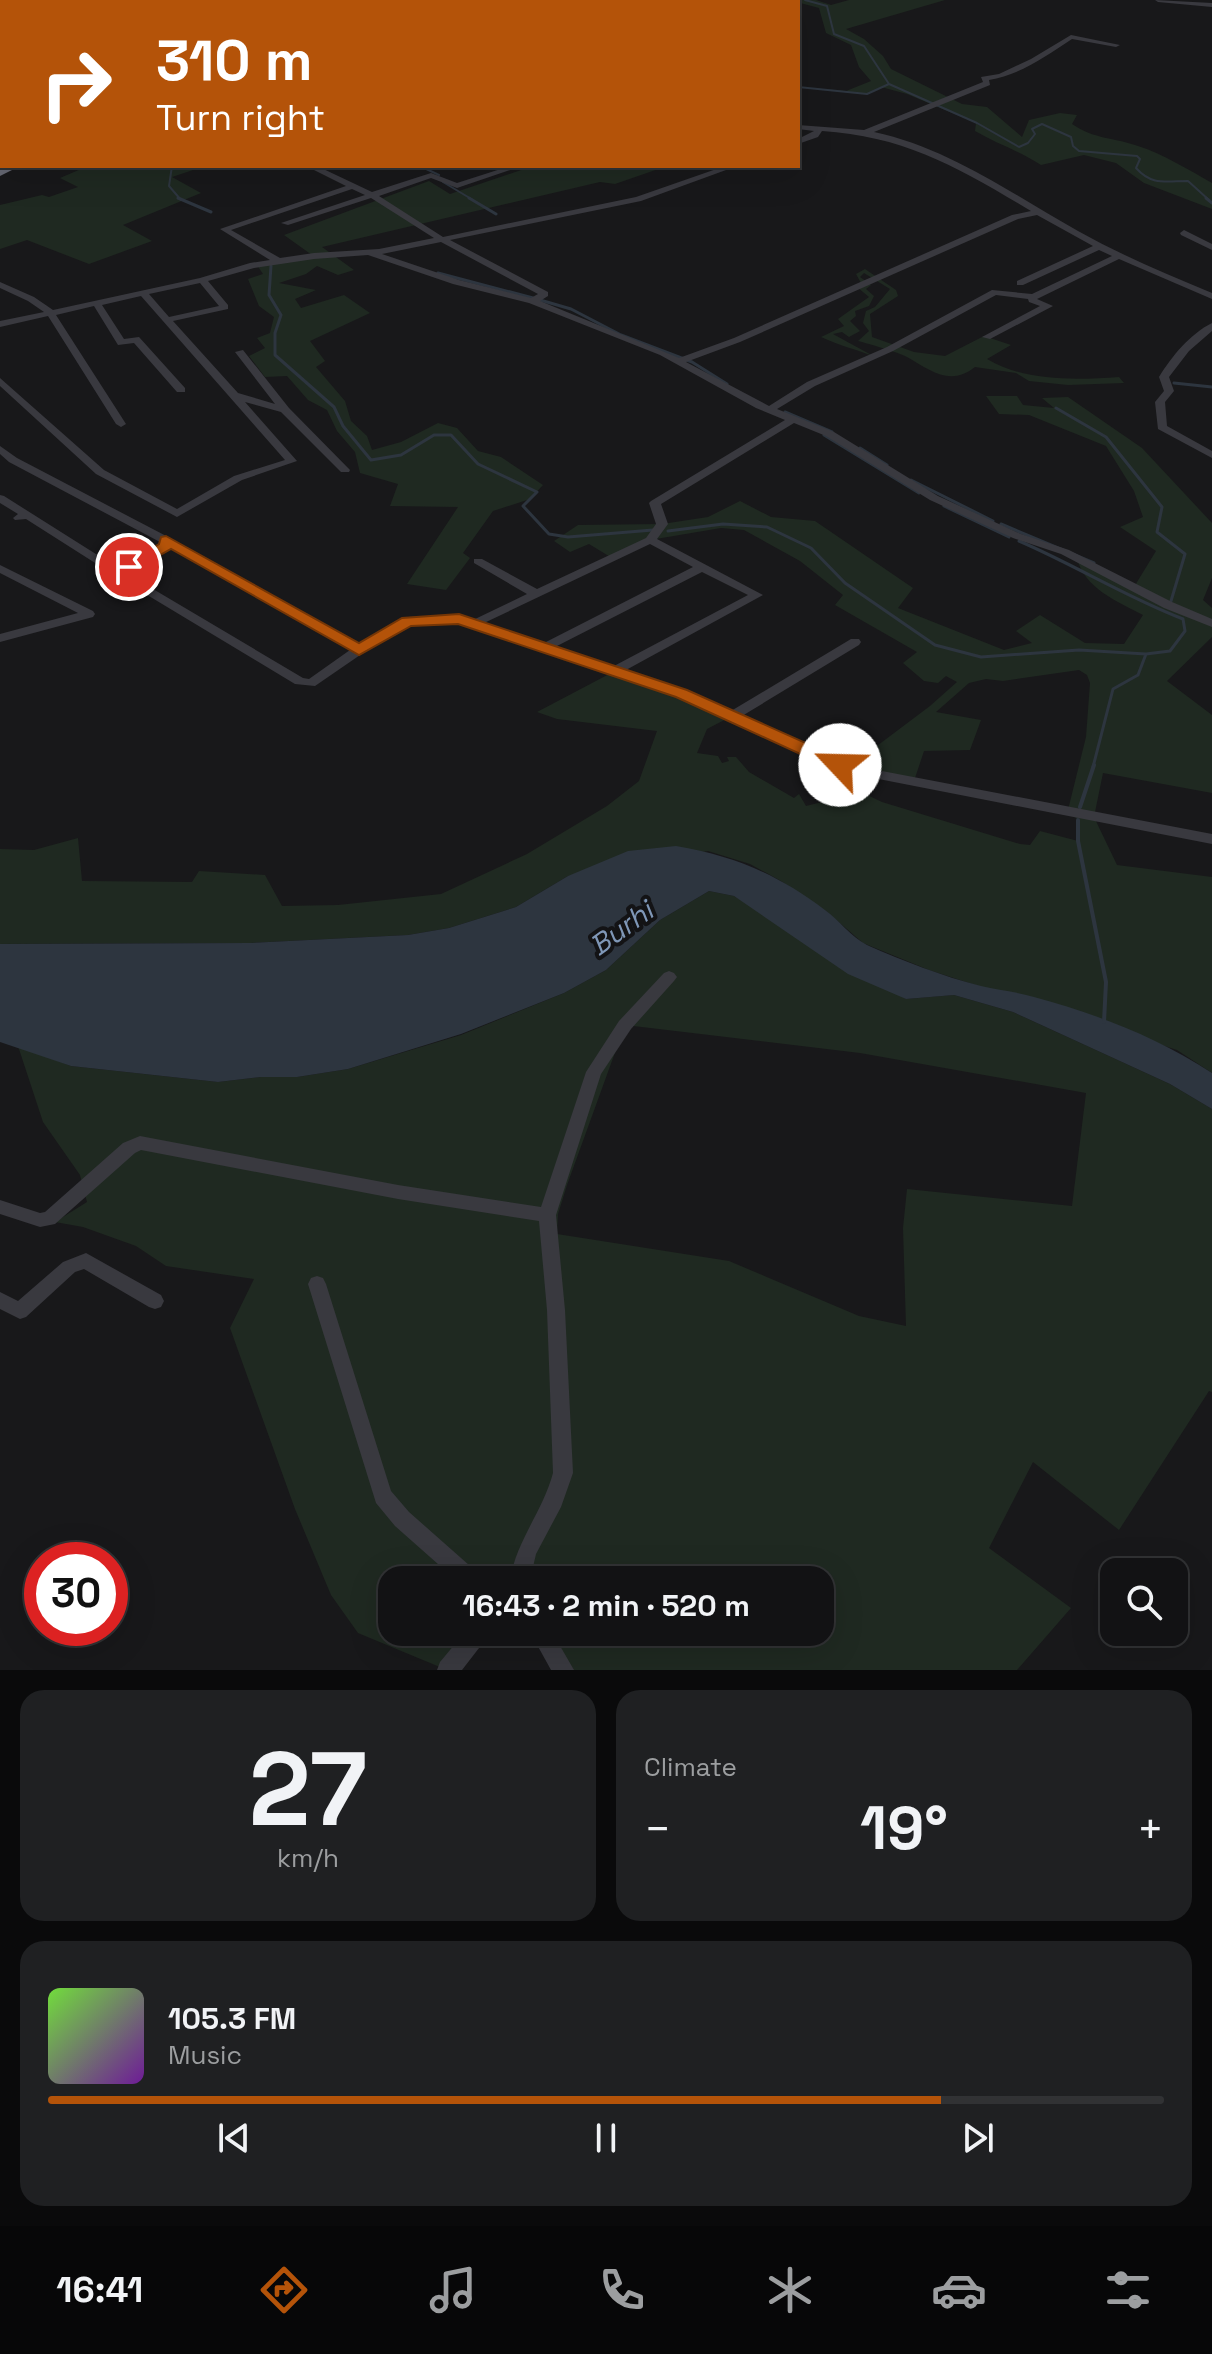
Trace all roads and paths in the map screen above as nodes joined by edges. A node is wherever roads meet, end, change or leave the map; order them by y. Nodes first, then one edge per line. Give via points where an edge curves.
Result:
1 (1158, 0) edge
2 (1212, 5) edge
3 (1116, 45) dead end
4 (800, 127) edge
5 (820, 129) junction
6 (865, 133) junction
7 (800, 141) edge
8 (314, 168) edge
9 (512, 168) edge
10 (727, 168) edge
11 (353, 186) junction
12 (372, 195) junction
13 (1039, 212) junction
14 (285, 223) dead end
15 (1184, 233) dead end
16 (441, 239) junction
17 (1100, 246) junction
18 (1212, 247) edge
19 (370, 253) junction
20 (1120, 255) junction
21 (280, 262) junction
22 (202, 280) junction
23 (1020, 283) dead end
24 (0, 285) edge
25 (143, 293) junction
26 (1212, 296) edge
27 (1033, 297) junction
28 (532, 301) junction
29 (96, 302) junction
30 (49, 311) junction
31 (167, 320) junction
32 (0, 324) edge
33 (1212, 326) edge
34 (987, 337) dead end
35 (240, 352) dead end
36 (679, 361) junction
37 (0, 381) edge
38 (181, 390) dead end
39 (232, 395) junction
40 (285, 410) junction
41 (769, 410) junction
42 (794, 419) junction
43 (121, 424) dead end
44 (1, 452) edge
45 (1212, 455) edge
46 (345, 470) dead end
47 (0, 498) edge
48 (166, 540) junction
49 (650, 540) junction
50 (478, 561) dead end
51 (702, 567) junction
52 (0, 568) edge
53 (118, 573) junction
54 (538, 595) junction
55 (475, 623) junction
56 (1212, 623) edge
57 (0, 638) edge
58 (855, 642) dead end
59 (545, 647) junction
60 (359, 650) junction
61 (613, 672) junction
62 (732, 716) junction
63 (1212, 839) edge
64 (669, 977) dead end
65 (0, 1207) edge
66 (547, 1215) junction
67 (317, 1284) dead end
68 (0, 1300) edge
69 (155, 1301) dead end
70 (455, 1566) edge
71 (521, 1566) edge
72 (468, 1646) edge
73 (548, 1646) edge
74 (448, 1670) edge
75 (563, 1670) edge

1 - 2 street
3 - 6 street via 1071,37 1034,61 984,79 987,83
4 - 5 street
5 - 6 street
5 - 7 street
6 - 13 street via 951,161
8 - 11 street
9 - 12 street via 457,186 431,175
10 - 16 street via 638,199
11 - 12 street
11 - 21 street via 224,229
12 - 14 street
12 - 16 street
13 - 17 street
13 - 36 street via 1015,217
15 - 18 street
16 - 19 street
16 - 28 street via 545,294
17 - 20 street
17 - 23 street
19 - 21 street
19 - 28 street
20 - 26 street
20 - 27 street
21 - 22 street
22 - 25 street
22 - 31 street via 225,307
24 - 30 street
25 - 29 street
25 - 31 street
27 - 34 street via 1048,306
27 - 41 street via 995,292
28 - 36 street
29 - 30 street
29 - 38 street via 121,343 136,339
30 - 32 street
30 - 43 street
31 - 39 street
33 - 45 street via 1168,370 1164,377 1169,391 1160,402 1162,427
35 - 40 street
36 - 41 street
37 - 39 street via 100,472 177,514 238,478 292,461
39 - 40 street
40 - 46 street
41 - 42 street
42 - 49 street via 655,503 662,524
42 - 56 street via 830,434 934,498 1065,552
44 - 48 street
47 - 53 street
48 - 53 street via 166,545
48 - 60 street
49 - 51 street
49 - 54 street
50 - 54 street
51 - 59 street
51 - 61 street via 757,595
52 - 57 street via 89,614
53 - 60 street via 299,681 311,683
54 - 55 street
55 - 59 street
55 - 60 street via 448,617 408,621
58 - 62 street
59 - 61 street
61 - 62 street
62 - 63 street via 858,771
64 - 66 street via 625,1025 594,1072
65 - 66 street via 49,1219 140,1143
66 - 71 street via 563,1473 559,1492
67 - 70 street via 383,1496
68 - 69 street via 20,1311 69,1267 86,1261
72 - 74 street
73 - 75 street

